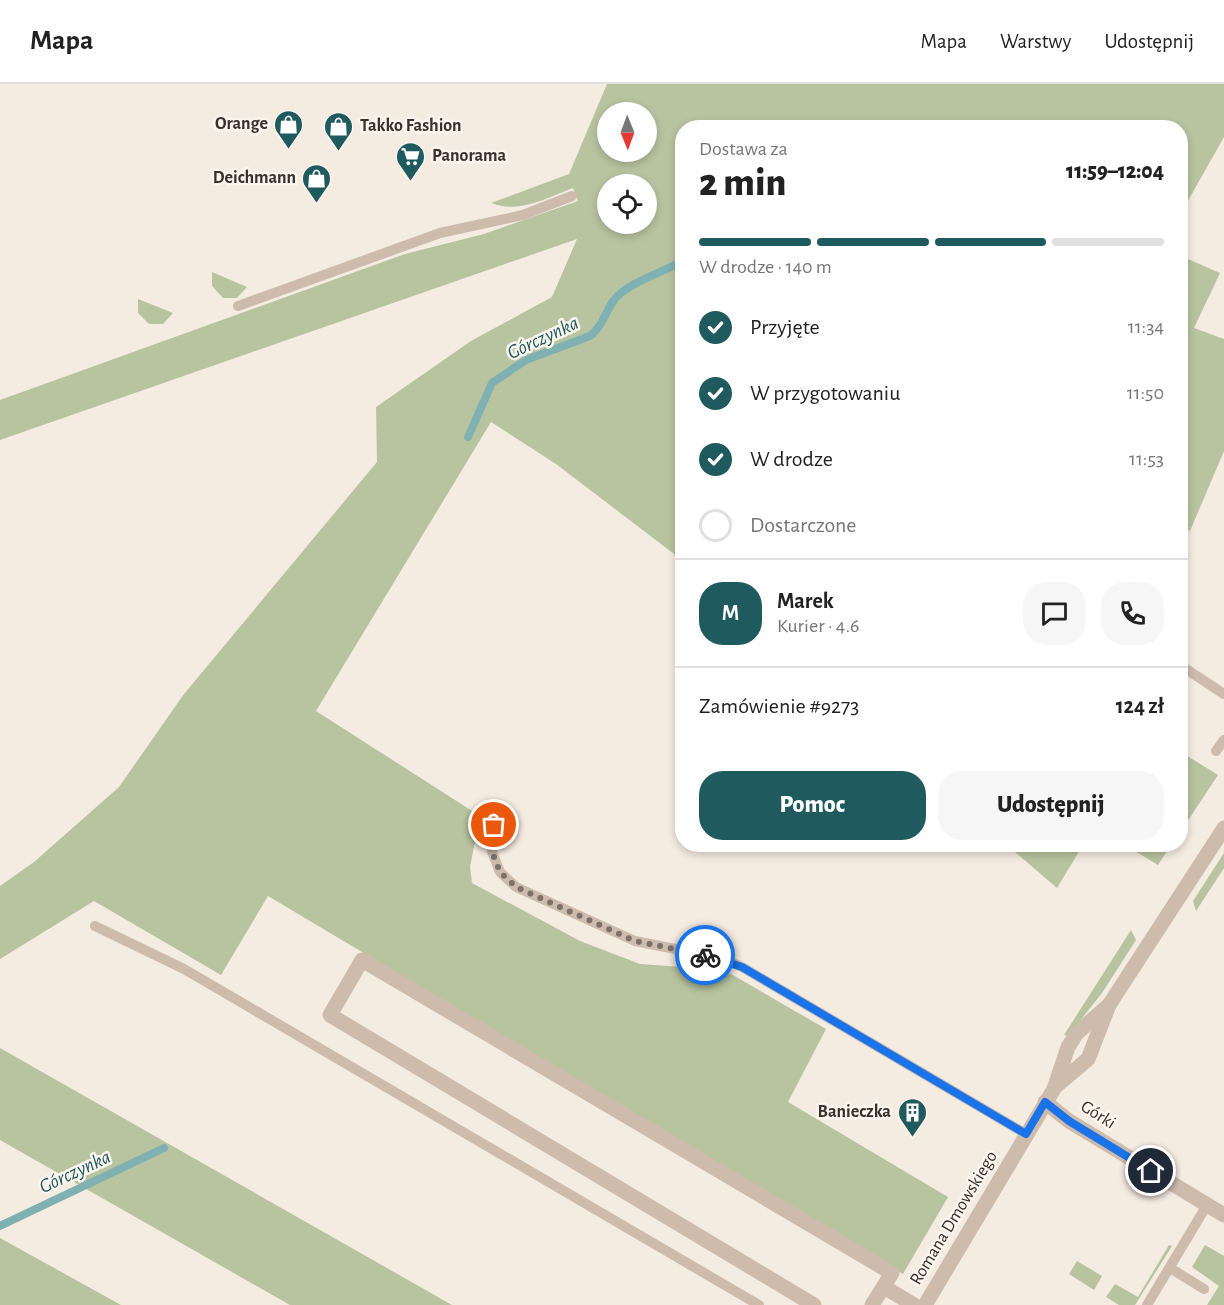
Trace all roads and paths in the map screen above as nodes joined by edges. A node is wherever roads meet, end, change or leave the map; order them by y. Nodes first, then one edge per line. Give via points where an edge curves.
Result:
1 (572, 196) dead end
2 (238, 306) dead end
3 (1188, 670) edge
4 (1224, 694) edge
5 (1224, 740) edge
6 (1216, 751) dead end
7 (494, 825) dead end
8 (1224, 828) edge
9 (95, 927) dead end
10 (1109, 1005) junction
11 (1054, 1089) junction
12 (1045, 1102) junction
13 (1026, 1134) junction
14 (1207, 1205) junction
15 (1224, 1215) edge
16 (1170, 1268) junction
17 (884, 1287) junction
18 (1204, 1289) dead end
19 (759, 1305) edge
20 (814, 1305) edge
21 (872, 1305) edge
22 (914, 1305) edge
23 (925, 1305) edge
24 (1147, 1305) edge

1 - 2 lane via 523,215 440,232
3 - 4 lane
5 - 6 lane
7 - 13 lane via 492,852 500,872 516,887 635,941 721,958 742,967
8 - 10 street, Romana Dmowskiego
9 - 19 lane via 184,969
10 - 11 street, Romana Dmowskiego via 1088,1059
10 - 11 street, Romana Dmowskiego via 1077,1033 1068,1047
11 - 12 street, Romana Dmowskiego
12 - 13 street, Romana Dmowskiego
12 - 14 street, Górki via 1069,1121
13 - 23 street, Romana Dmowskiego
14 - 15 street, Górki
14 - 16 lane
16 - 18 lane
16 - 24 lane
17 - 20 street via 892,1273 362,960 330,1015
17 - 21 street
17 - 22 street

